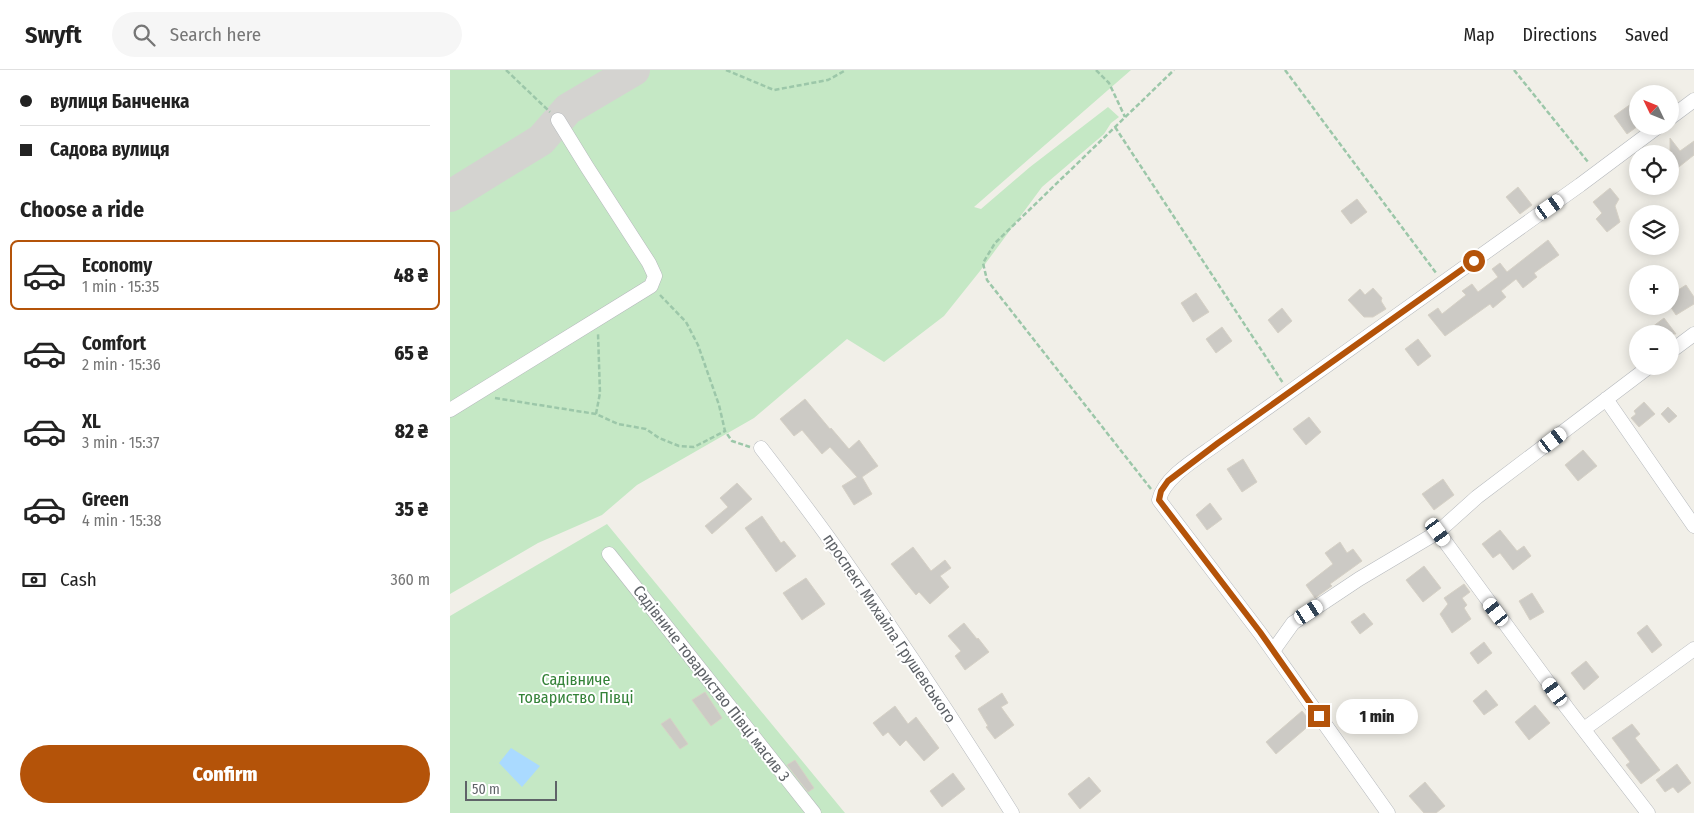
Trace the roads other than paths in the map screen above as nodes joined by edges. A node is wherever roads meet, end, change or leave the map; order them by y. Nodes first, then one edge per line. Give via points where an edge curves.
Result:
1 (1694, 100) edge
2 (1679, 111) edge
3 (558, 120) road end
4 (1647, 135) edge
5 (1694, 334) edge
6 (1679, 345) edge
7 (1638, 375) edge
8 (1606, 399) junction
9 (450, 410) edge
10 (761, 448) road end
11 (1694, 526) edge
12 (1438, 532) junction
13 (609, 554) dead end
14 (1694, 649) edge
15 (1273, 651) junction
16 (1584, 729) junction
17 (814, 813) edge
18 (1012, 813) edge
19 (1388, 813) edge
20 (1648, 813) edge

1 - 2 street
3 - 9 street via 655,276 651,286
4 - 15 street via 1168,481 1159,500
5 - 6 street
7 - 8 street
8 - 11 street
8 - 12 street via 1477,497
10 - 18 street, проспект Михайла Грушевського via 862,585
12 - 15 street via 1293,623
12 - 16 street
13 - 17 street, Садівниче товариство Півці масив 3
14 - 16 street
15 - 19 street
16 - 20 street

